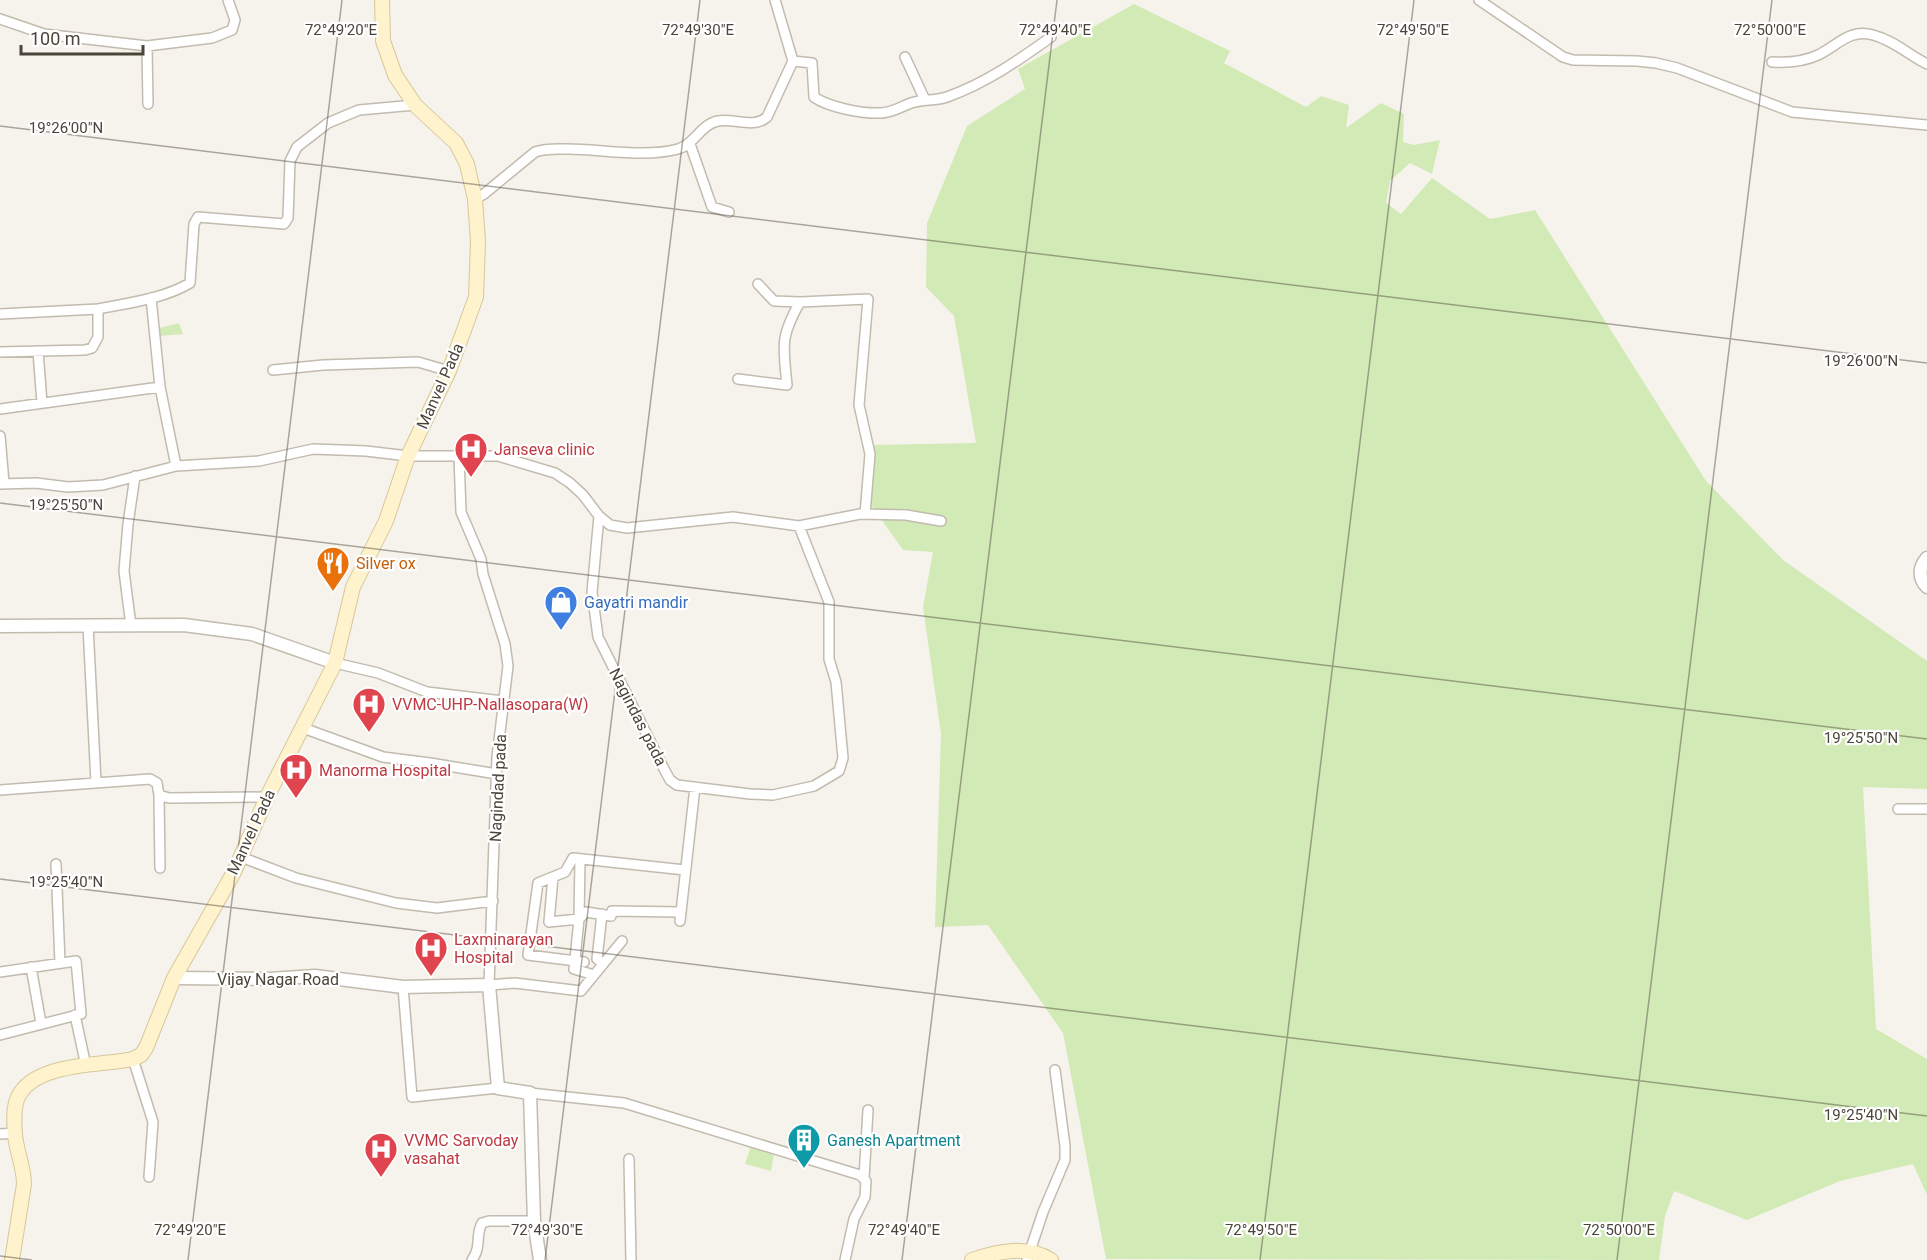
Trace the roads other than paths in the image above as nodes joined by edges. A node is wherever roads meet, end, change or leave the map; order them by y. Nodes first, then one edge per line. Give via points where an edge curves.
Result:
1 (228, 0) edge
2 (382, 0) edge
3 (775, 0) edge
4 (1479, 0) edge
5 (0, 19) edge
6 (1051, 37) dead end
7 (147, 46) junction
8 (905, 57) dead end
9 (793, 61) junction
10 (1772, 62) dead end
11 (1927, 64) edge
12 (925, 100) junction
13 (148, 104) dead end
14 (415, 105) junction
15 (1927, 125) edge
16 (690, 144) junction
17 (475, 199) junction
18 (729, 212) dead end
19 (758, 285) dead end
20 (151, 298) junction
21 (800, 302) junction
22 (98, 309) junction
23 (0, 314) edge
24 (38, 351) junction
25 (0, 352) edge
26 (273, 370) dead end
27 (449, 371) junction
28 (738, 379) dead end
29 (160, 387) junction
30 (42, 403) junction
31 (0, 409) edge
32 (0, 436) edge
33 (408, 456) junction
34 (459, 456) junction
35 (176, 465) junction
36 (135, 476) junction
37 (2, 484) edge
38 (865, 514) junction
39 (599, 516) junction
40 (941, 521) dead end
41 (799, 526) junction
42 (1927, 558) edge
43 (1927, 587) edge
44 (0, 626) edge
45 (88, 626) junction
46 (131, 626) junction
47 (335, 663) junction
48 (503, 700) junction
49 (303, 728) junction
50 (497, 774) junction
51 (96, 782) junction
52 (695, 787) junction
53 (0, 790) edge
54 (159, 795) junction
55 (267, 797) junction
56 (1898, 809) dead end
57 (1927, 809) edge
58 (241, 857) junction
59 (580, 859) junction
60 (56, 864) dead end
61 (160, 868) dead end
62 (685, 870) junction
63 (553, 877) junction
64 (493, 901) junction
65 (602, 914) junction
66 (579, 919) junction
67 (622, 940) dead end
68 (579, 961) junction
69 (60, 963) junction
70 (603, 963) junction
71 (31, 967) junction
72 (0, 972) edge
73 (594, 975) junction
74 (174, 978) junction
75 (489, 984) junction
76 (403, 987) junction
77 (75, 1015) junction
78 (41, 1023) junction
79 (0, 1035) edge
80 (133, 1059) junction
81 (86, 1066) junction
82 (1055, 1070) dead end
83 (498, 1088) junction
84 (530, 1093) junction
85 (868, 1110) dead end
86 (15, 1133) junction
87 (0, 1134) edge
88 (629, 1159) dead end
89 (148, 1177) dead end
90 (864, 1178) junction
91 (534, 1221) junction
92 (1028, 1255) edge
93 (12, 1260) edge
94 (472, 1260) edge
95 (540, 1260) edge
96 (631, 1260) edge
97 (845, 1260) edge
98 (972, 1260) edge
99 (1051, 1260) edge

1 - 7 street via 235,20 227,34
2 - 14 main road, Manvel Pada via 383,40 395,75
3 - 9 street
4 - 15 street via 1573,60 1656,63 1792,112
5 - 7 street via 44,33
6 - 12 street via 1009,67 971,87 945,98
7 - 13 street
8 - 12 street
9 - 12 street via 812,63 813,97 824,104 880,113
9 - 16 street via 763,121 716,121
10 - 11 street via 1805,60 1844,37 1870,34
14 - 17 main road, Manvel Pada via 456,143 467,165
14 - 20 street via 359,110 328,123 297,147 290,161 288,219 284,224 198,217 194,224 190,283
16 - 17 street via 677,150 630,153 543,150
16 - 18 street via 712,207
17 - 27 main road, Manvel Pada via 476,297
19 - 21 street via 774,301
20 - 22 street
20 - 29 street
21 - 28 street via 788,323 783,343 787,385
21 - 38 street via 868,299 859,405 870,454
22 - 23 street
22 - 24 street via 98,337 92,348
24 - 25 street
24 - 30 street
26 - 27 street via 418,362
27 - 33 main road, Manvel Pada
29 - 30 street
29 - 35 street
30 - 31 street
32 - 37 street
33 - 34 street
33 - 35 street via 313,449 260,461
33 - 47 main road, Manvel Pada via 390,511 353,587
34 - 39 street via 498,456 555,473 583,495
34 - 48 street, Nagindad pada via 461,512 481,559 505,644 508,666
35 - 36 street
36 - 37 street via 91,486
36 - 46 street via 124,571
38 - 40 street
38 - 41 street
39 - 41 street via 610,525 627,528 733,518
39 - 52 street, Nagindas pada via 592,592 598,637 670,780
41 - 52 street, Nagindas pada via 830,602 829,659 836,682 843,758 838,771 814,786 773,795
42 - 43 street via 1920,573
44 - 45 street
45 - 46 street
45 - 51 street
46 - 47 street via 184,625 252,634
47 - 48 street via 378,673 427,692
47 - 49 main road, Manvel Pada
48 - 50 street, Nagindad pada
49 - 50 street via 384,757
49 - 55 main road, Manvel Pada
50 - 64 street, Nagindad pada
51 - 53 street
51 - 54 street via 154,780
52 - 62 street
54 - 55 street
54 - 61 street
55 - 58 main road, Manvel Pada
56 - 57 street
58 - 64 street via 296,878 396,903 436,908
58 - 74 main road, Manvel Pada
59 - 62 street
59 - 63 street via 573,858 565,872
59 - 66 street
60 - 69 street
62 - 65 street via 680,916 612,911 611,916
63 - 66 street via 549,922
63 - 68 street via 538,883 528,955
64 - 75 street, Nagindad pada
65 - 66 street via 586,912
65 - 70 street via 597,959
66 - 68 street
67 - 70 street
68 - 73 street via 574,969
69 - 71 street
69 - 77 street via 76,961 81,1014
70 - 73 street
71 - 72 street
71 - 78 street
73 - 75 street via 581,991
74 - 76 street, Vijay Nagar Road via 324,976
74 - 80 main road, Manvel Pada via 146,1048
75 - 76 street, Vijay Nagar Road
75 - 83 street
76 - 83 street via 412,1097
77 - 78 street
77 - 81 street
78 - 79 street
80 - 81 main road
80 - 89 street via 153,1122
81 - 86 main road via 54,1071 25,1087 15,1108
82 - 92 street via 1065,1160
83 - 84 street
84 - 90 street via 624,1103
84 - 91 street
85 - 90 street
86 - 87 street
86 - 93 main road via 24,1184
88 - 96 street
90 - 97 street via 865,1197 854,1219
91 - 94 street via 482,1223 478,1252
91 - 95 street
92 - 98 main road via 1007,1251
92 - 99 main road

